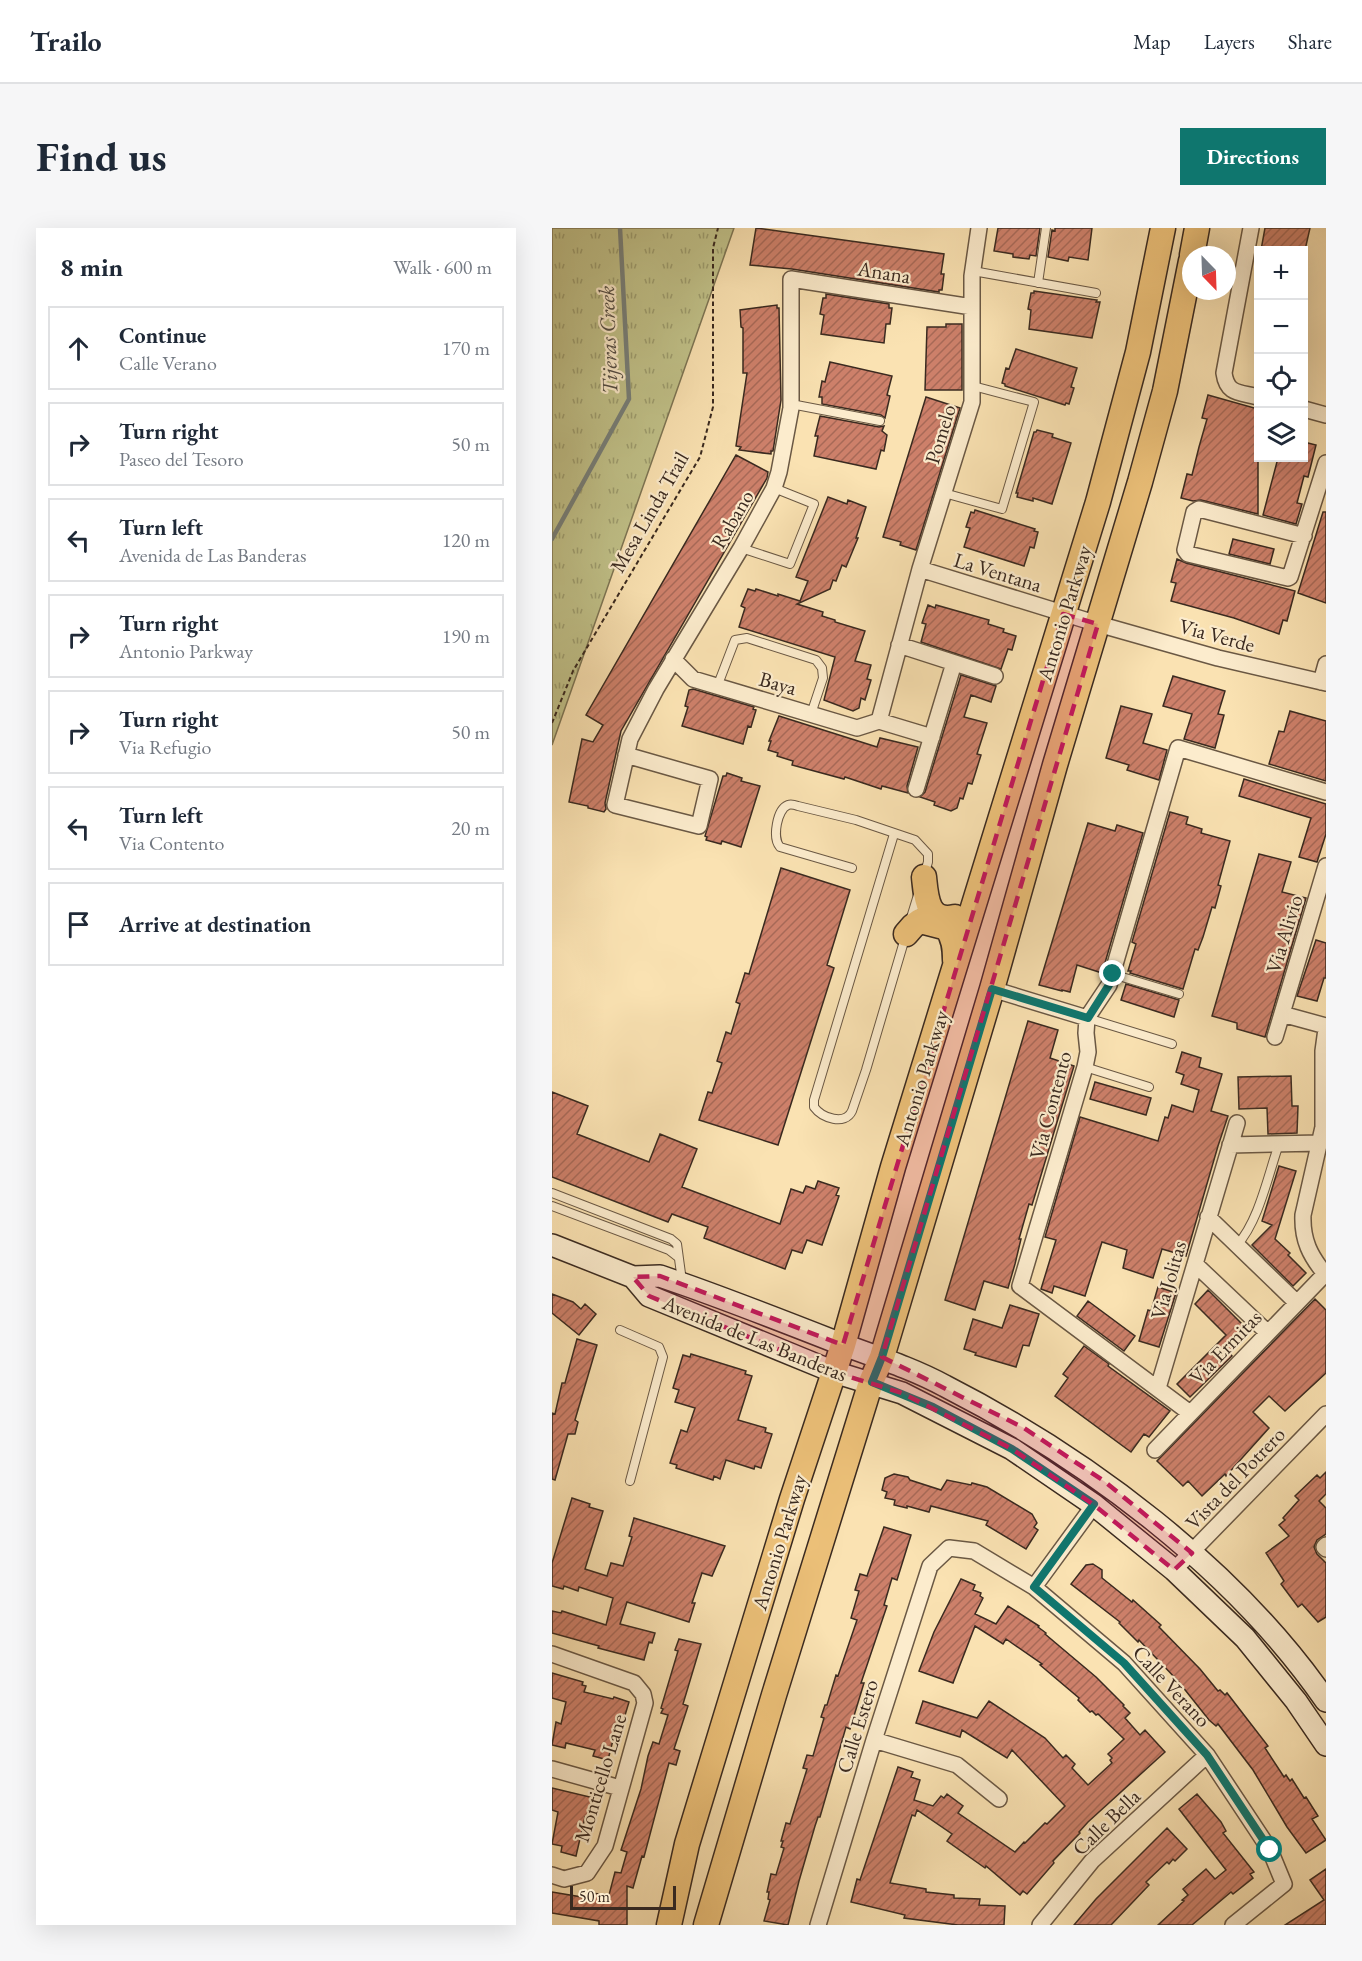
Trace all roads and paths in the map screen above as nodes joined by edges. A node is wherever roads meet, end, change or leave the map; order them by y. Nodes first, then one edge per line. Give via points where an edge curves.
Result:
1 (718, 228) edge
2 (979, 228) edge
3 (1046, 228) edge
4 (1164, 228) edge
5 (1197, 228) edge
6 (1251, 228) edge
7 (1194, 246) edge
8 (973, 271) junction
9 (791, 279) joint
10 (1038, 283) junction
11 (1096, 293) dead end
12 (1183, 300) edge
13 (972, 307) junction
14 (973, 386) junction
15 (1254, 396) edge
16 (791, 404) junction
17 (1308, 410) edge
18 (1326, 415) edge
19 (880, 421) dead end
20 (1326, 463) edge
21 (774, 488) junction
22 (944, 493) junction
23 (1304, 536) junction
24 (741, 548) junction
25 (920, 569) junction
26 (1063, 614) junction
27 (1098, 624) junction
28 (899, 645) junction
29 (673, 659) junction
30 (954, 663) junction
31 (1326, 664) edge
32 (995, 676) dead end
33 (1324, 683) edge
34 (717, 687) junction
35 (811, 714) junction
36 (879, 721) junction
37 (552, 723) edge
38 (932, 737) junction
39 (626, 755) junction
40 (916, 789) dead end
41 (1326, 792) edge
42 (894, 834) junction
43 (1326, 866) edge
44 (852, 868) dead end
45 (924, 877) junction
46 (974, 904) junction
47 (906, 934) junction
48 (955, 966) junction
49 (1113, 974) junction
50 (992, 989) junction
51 (1179, 994) dead end
52 (1282, 1014) junction
53 (1088, 1018) junction
54 (1326, 1028) edge
55 (1275, 1037) dead end
56 (1172, 1044) dead end
57 (1085, 1067) junction
58 (1149, 1087) dead end
59 (1237, 1123) dead end
60 (1325, 1127) edge
61 (1321, 1143) junction
62 (1279, 1144) junction
63 (1230, 1145) junction
64 (552, 1193) edge
65 (552, 1206) edge
66 (1208, 1217) junction
67 (552, 1245) edge
68 (1237, 1245) junction
69 (678, 1257) junction
70 (1195, 1264) junction
71 (1326, 1274) edge
72 (633, 1277) junction
73 (683, 1284) junction
74 (1297, 1303) junction
75 (620, 1330) dead end
76 (1268, 1333) junction
77 (843, 1344) junction
78 (882, 1357) junction
79 (834, 1372) junction
80 (872, 1382) junction
81 (1158, 1388) junction
82 (1191, 1413) junction
83 (1326, 1414) edge
84 (1155, 1450) dead end
85 (630, 1481) dead end
86 (1094, 1504) junction
87 (949, 1548) joint
88 (1192, 1553) junction
89 (1174, 1570) junction
90 (1034, 1587) junction
91 (552, 1654) edge
92 (1326, 1701) edge
93 (874, 1740) junction
94 (1326, 1744) edge
95 (1207, 1755) junction
96 (552, 1769) edge
97 (620, 1788) junction
98 (999, 1800) dead end
99 (552, 1875) edge
100 (669, 1925) edge
101 (706, 1925) edge
102 (818, 1925) edge
103 (1040, 1925) edge
104 (1233, 1925) edge

1 - 37 path, Mesa Linda Trail via 713,248 713,406 700,457 573,671
2 - 8 street, Pomelo
3 - 10 lane
4 - 26 main road, Antonio Parkway via 1118,430
5 - 7 main road
6 - 15 street via 1224,373 1230,390
8 - 10 lane
8 - 13 street, Pomelo
9 - 13 street, Anana
9 - 16 street, Rabano
10 - 11 lane
12 - 27 main road, Antonio Parkway via 1165,391
13 - 14 street, Pomelo
14 - 22 street, Pomelo via 972,402
14 - 22 lane via 1034,402 1002,509
16 - 19 lane
16 - 21 street, Rabano
17 - 18 street
20 - 23 street
21 - 24 street, Rabano
21 - 24 lane via 814,504 790,564
22 - 25 street, Pomelo
23 - 23 street via 1288,578 1188,554 1185,550 1194,512 1199,509
24 - 29 street, Rabano
25 - 26 street, La Ventana
25 - 28 street, Pomelo
26 - 27 street, La Ventana
26 - 46 main road, Antonio Parkway
27 - 33 street, Via Verde
27 - 50 main road, Antonio Parkway
28 - 30 street
28 - 36 street, Pomelo
29 - 34 street, Baya via 693,679
29 - 39 street, Rabano via 630,739
30 - 32 street
30 - 38 street
31 - 33 street
34 - 35 street, Baya
34 - 35 lane via 735,640 747,638 816,660 823,678
35 - 36 street, Baya via 857,728
36 - 38 street
38 - 40 street
39 - 39 street, Rabano via 615,805 699,826 710,779
41 - 49 street via 1178,748
42 - 44 lane via 798,806 789,804 783,808 775,838 780,847
42 - 45 lane via 915,840 928,854
42 - 47 lane via 814,1100 814,1107 825,1116 850,1116
43 - 52 street, Via Alivio
45 - 46 main road via 926,898 935,914 953,918
45 - 47 lane
46 - 48 main road, Antonio Parkway
47 - 48 main road via 920,921 947,928 955,947
48 - 77 main road, Antonio Parkway
49 - 51 lane
49 - 53 street
50 - 53 street
50 - 78 main road, Antonio Parkway
52 - 54 street
52 - 55 street, Via Alivio
53 - 56 lane
53 - 57 street, Via Contento
54 - 60 street
57 - 58 lane
57 - 81 street, Via Contento via 1020,1286
59 - 63 street, Via Jolitas
60 - 61 street
61 - 62 street
61 - 71 street via 1303,1227 1308,1251
62 - 63 street
62 - 68 lane via 1254,1216
63 - 66 street, Via Jolitas
64 - 69 lane via 671,1239 677,1244
65 - 69 lane via 669,1250
66 - 68 street
66 - 70 street, Via Jolitas
67 - 72 main road, Avenida de Las Banderas
68 - 74 street
69 - 73 lane
70 - 76 street
70 - 81 street, Via Jolitas
71 - 74 street, Via Ermitas
72 - 73 main road, Avenida de Las Banderas via 660,1276
72 - 79 main road, Avenida de Las Banderas via 649,1296
73 - 77 main road, Avenida de Las Banderas
74 - 76 street, Via Ermitas
75 - 85 lane via 659,1347 663,1357
76 - 82 street, Via Ermitas
77 - 78 main road, Avenida de Las Banderas
77 - 79 main road, Antonio Parkway
78 - 80 main road, Antonio Parkway
78 - 88 main road, Avenida de Las Banderas via 1024,1428 1104,1481
79 - 80 main road, Avenida de Las Banderas
79 - 100 main road, Antonio Parkway via 687,1844
80 - 86 main road, Avenida de Las Banderas via 933,1407 1012,1449
80 - 101 main road, Antonio Parkway
81 - 82 street
82 - 84 street, Via Ermitas
83 - 88 street, Vista del Potrero
86 - 89 main road, Avenida de Las Banderas
86 - 90 street
87 - 90 street, Calle Verano via 974,1551
87 - 93 street, Calle Estero via 930,1566
88 - 89 street, Vista del Potrero
88 - 92 main road, Avenida de Las Banderas via 1264,1622
89 - 94 main road, Avenida de Las Banderas via 1245,1638
90 - 95 street, Calle Verano via 1124,1663
91 - 97 street, Monticello Lane via 634,1683 643,1694 645,1703
93 - 98 street via 957,1765
93 - 102 street, Calle Estero
95 - 103 street, Calle Bella via 1092,1861
95 - 104 street, Calle Verano via 1270,1850 1284,1884
96 - 97 street
97 - 99 street, Monticello Lane via 605,1846 587,1873 564,1879

